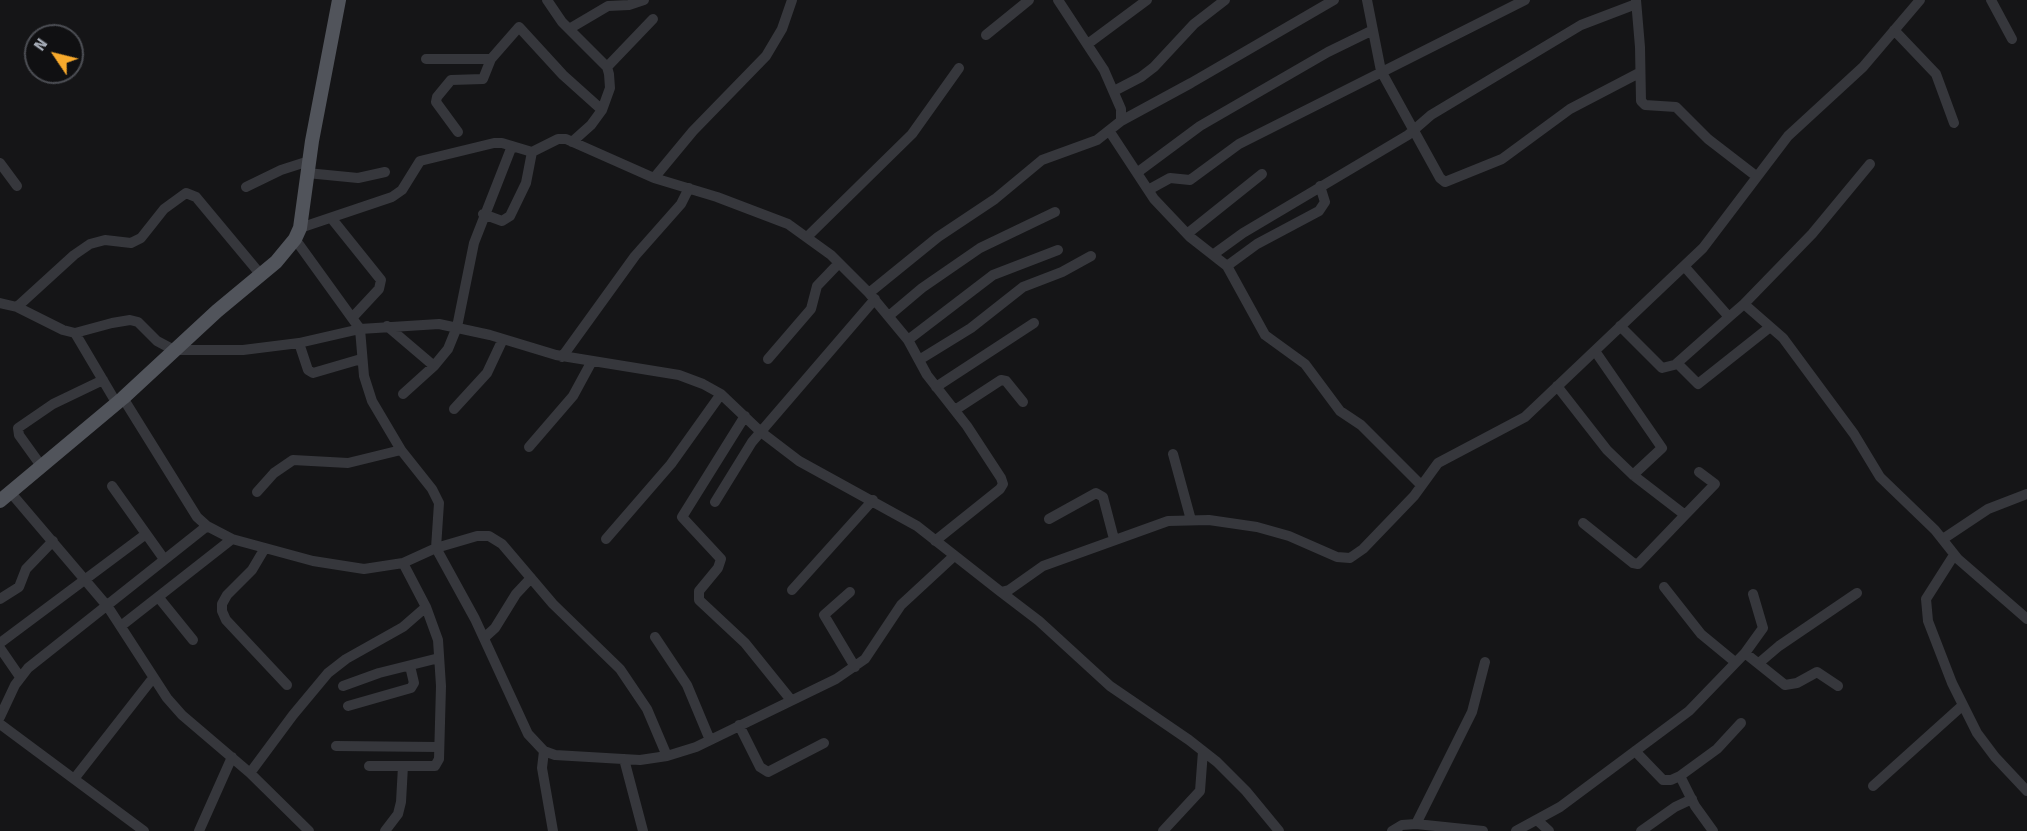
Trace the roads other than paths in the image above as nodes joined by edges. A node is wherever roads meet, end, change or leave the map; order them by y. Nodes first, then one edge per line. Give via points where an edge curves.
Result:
1 (339, 0) edge
2 (547, 0) edge
3 (644, 0) edge
4 (792, 0) edge
5 (1029, 0) edge
6 (1058, 0) edge
7 (1147, 0) edge
8 (1225, 0) edge
9 (1334, 0) edge
10 (1367, 0) edge
11 (1525, 0) edge
12 (1920, 0) edge
13 (1991, 0) edge
14 (1636, 2) edge
15 (653, 19) dead end
16 (569, 29) junction
17 (1894, 30) junction
18 (1371, 31) junction
19 (986, 35) dead end
20 (2012, 39) dead end
21 (1089, 43) junction
22 (426, 59) dead end
23 (491, 59) junction
24 (607, 67) junction
25 (959, 68) dead end
26 (1381, 71) junction
27 (1639, 73) junction
28 (1114, 91) junction
29 (602, 110) junction
30 (1121, 121) junction
31 (1954, 123) dead end
32 (1413, 131) junction
33 (458, 132) dead end
34 (1110, 132) junction
35 (572, 142) junction
36 (512, 146) junction
37 (532, 152) junction
38 (0, 163) edge
39 (1870, 164) dead end
40 (308, 167) junction
41 (385, 172) dead end
42 (1138, 172) junction
43 (1262, 174) dead end
44 (1756, 176) junction
45 (654, 178) junction
46 (17, 186) dead end
47 (1320, 186) junction
48 (246, 187) dead end
49 (689, 188) junction
50 (1150, 189) junction
51 (1055, 212) dead end
52 (483, 214) junction
53 (332, 219) junction
54 (298, 233) junction
55 (1187, 234) junction
56 (808, 236) junction
57 (1058, 250) dead end
58 (1214, 254) junction
59 (1091, 256) dead end
60 (839, 262) junction
61 (1227, 266) junction
62 (1684, 266) junction
63 (261, 275) junction
64 (872, 296) junction
65 (0, 303) edge
66 (1744, 304) junction
67 (17, 307) junction
68 (890, 315) junction
69 (1729, 317) junction
70 (352, 318) junction
71 (1034, 323) dead end
72 (387, 326) junction
73 (1620, 326) junction
74 (457, 327) junction
75 (1770, 327) junction
76 (360, 329) junction
77 (75, 333) junction
78 (503, 339) junction
79 (908, 340) junction
80 (299, 343) junction
81 (174, 350) junction
82 (1594, 351) junction
83 (562, 357) junction
84 (361, 359) junction
85 (768, 359) dead end
86 (919, 360) junction
87 (592, 361) junction
88 (1676, 364) junction
89 (434, 366) junction
90 (103, 380) junction
91 (1557, 386) junction
92 (936, 387) junction
93 (403, 394) dead end
94 (720, 394) junction
95 (120, 401) junction
96 (1023, 402) dead end
97 (454, 409) dead end
98 (955, 410) junction
99 (745, 416) junction
100 (761, 432) junction
101 (529, 447) dead end
102 (401, 450) junction
103 (1173, 454) dead end
104 (42, 467) junction
105 (1699, 472) dead end
106 (1634, 475) junction
107 (1421, 485) junction
108 (112, 486) dead end
109 (257, 492) dead end
110 (2027, 494) edge
111 (6, 497) edge
112 (873, 500) junction
113 (715, 502) dead end
114 (1685, 515) junction
115 (1049, 519) dead end
116 (1191, 520) junction
117 (1583, 523) dead end
118 (207, 526) junction
119 (147, 534) junction
120 (1114, 538) junction
121 (232, 539) junction
122 (606, 539) dead end
123 (1943, 539) junction
124 (53, 541) junction
125 (935, 541) junction
126 (265, 548) junction
127 (436, 548) junction
128 (1954, 555) junction
129 (954, 556) junction
130 (164, 559) junction
131 (403, 563) junction
132 (531, 578) junction
133 (87, 581) junction
134 (1664, 586) dead end
135 (792, 590) dead end
136 (850, 592) dead end
137 (1001, 592) junction
138 (1857, 592) dead end
139 (1753, 594) dead end
140 (159, 598) junction
141 (0, 599) edge
142 (108, 607) junction
143 (426, 607) junction
144 (2027, 620) edge
145 (121, 626) junction
146 (655, 637) dead end
147 (484, 638) junction
148 (193, 640) dead end
149 (0, 643) edge
150 (0, 648) edge
151 (1745, 653) junction
152 (440, 658) junction
153 (1485, 662) dead end
154 (1735, 662) junction
155 (1759, 663) junction
156 (410, 666) junction
157 (855, 667) junction
158 (20, 677) junction
159 (153, 678) junction
160 (287, 685) dead end
161 (343, 686) dead end
162 (1838, 686) dead end
163 (5, 694) edge
164 (791, 700) junction
165 (348, 705) dead end
166 (1963, 705) junction
167 (0, 717) edge
168 (1742, 723) dead end
169 (0, 724) edge
170 (739, 725) junction
171 (710, 740) junction
172 (824, 743) dead end
173 (336, 746) dead end
174 (438, 747) junction
175 (544, 751) junction
176 (1203, 751) junction
177 (1635, 751) junction
178 (667, 756) junction
179 (232, 757) junction
180 (624, 759) junction
181 (369, 766) dead end
182 (403, 766) junction
183 (250, 773) junction
184 (1680, 776) junction
185 (74, 779) junction
186 (1873, 786) dead end
187 (2027, 791) edge
188 (1692, 800) junction
189 (1537, 820) junction
190 (1416, 824) junction
191 (144, 831) edge
192 (199, 831) edge
193 (309, 831) edge
194 (385, 831) edge
195 (554, 831) edge
196 (643, 831) edge
197 (1163, 831) edge
198 (1279, 831) edge
199 (1392, 831) edge
200 (1483, 831) edge
201 (1516, 831) edge
202 (1549, 831) edge
203 (1641, 831) edge
204 (1713, 831) edge

1 - 40 main road
2 - 16 street
3 - 16 street via 608,6
4 - 45 street via 782,29 766,56 693,131
5 - 19 street
6 - 21 street
7 - 21 street
8 - 28 street via 1194,24 1154,67
9 - 30 street
10 - 18 street
11 - 26 street
12 - 17 street
13 - 20 street
14 - 27 street
14 - 32 street via 1590,20 1431,115
15 - 24 street
16 - 24 street
17 - 31 street via 1936,75
17 - 44 street via 1863,67 1802,120
18 - 26 street
18 - 42 street via 1200,126
21 - 28 street
22 - 23 street
23 - 29 street via 519,27
23 - 33 street via 483,79 451,80 436,97
24 - 29 street via 610,88
25 - 56 street via 898,150
26 - 32 street
26 - 50 street via 1239,144 1190,180 1170,178
27 - 32 street via 1570,109 1502,159 1448,181 1440,178
27 - 44 street via 1639,96 1645,105 1676,107 1708,139
28 - 30 street
29 - 35 street
30 - 34 street
32 - 47 street
34 - 42 street
34 - 64 street via 1038,163 995,199 938,237
35 - 37 street via 558,139
35 - 45 street
36 - 37 street
36 - 52 street
36 - 53 street via 494,143 420,160 397,193
37 - 52 street via 526,183 510,216 502,220
38 - 46 street
39 - 66 street via 1812,234
40 - 41 street via 358,178
40 - 48 street via 281,170
40 - 54 main road
42 - 50 street
43 - 55 street
44 - 62 street via 1718,230
45 - 49 street
47 - 58 street
47 - 61 street via 1325,202 1319,211 1257,244
49 - 56 street via 760,213
49 - 83 street via 681,204 635,256
50 - 55 street via 1151,196
51 - 68 street via 980,248
52 - 74 street via 471,252
53 - 54 street
53 - 70 street via 381,280 379,289
54 - 63 main road
54 - 70 street
55 - 58 street
56 - 60 street
57 - 79 street via 993,275
58 - 61 street
59 - 86 street via 1023,286 971,328
60 - 64 street
60 - 85 street via 817,286 811,309
61 - 107 street via 1265,335 1305,364 1340,411 1361,425
62 - 69 street
62 - 73 street
63 - 67 street via 196,197 186,193 164,209 141,238 131,243 105,240 90,244
63 - 81 main road
64 - 68 street
64 - 100 street
65 - 67 street
66 - 69 street
66 - 75 street
67 - 77 street
68 - 79 street
69 - 88 street
70 - 76 street
71 - 92 street
72 - 74 street via 419,323
72 - 76 street
72 - 89 street
73 - 82 street
73 - 88 street via 1662,368
74 - 78 street
74 - 89 street
75 - 88 street via 1700,383
75 - 123 street via 1792,349 1880,477
76 - 80 street
76 - 84 street
77 - 81 street via 130,320
77 - 90 street
78 - 83 street
78 - 97 street via 487,373
79 - 86 street
80 - 81 street via 232,351
80 - 84 street via 308,370 313,373
81 - 95 main road
82 - 91 street
82 - 106 street via 1661,446 1660,452
83 - 87 street
84 - 102 street via 372,401
86 - 92 street
87 - 94 street via 679,375
87 - 101 street via 573,396
89 - 93 street
90 - 95 street
90 - 104 street via 53,404 18,428
91 - 106 street via 1607,450
91 - 107 street via 1514,425 1438,463
92 - 98 street
94 - 99 street
94 - 122 street via 671,464
95 - 104 main road
95 - 118 street
96 - 98 street via 1001,380
98 - 125 street via 1003,484
99 - 100 street
99 - 164 street via 682,517 721,559 699,591 699,600 746,643
100 - 112 street via 799,461
100 - 113 street
102 - 109 street via 348,463 293,460 274,472
102 - 127 street via 439,503
103 - 116 street
104 - 111 main road
105 - 114 street via 1716,484
106 - 114 street
107 - 116 street via 1363,549 1350,558 1336,557 1257,527
108 - 119 street
110 - 123 street via 1988,509
111 - 124 street
112 - 125 street
112 - 135 street
114 - 117 street via 1638,564
115 - 120 street via 1096,493 1103,497
116 - 120 street via 1168,521
118 - 121 street
118 - 130 street
119 - 130 street
119 - 133 street
120 - 137 street via 1042,566
121 - 126 street
121 - 140 street
123 - 128 street
124 - 133 street
124 - 141 street via 26,569 19,587
125 - 129 street
126 - 131 street via 345,567
126 - 160 street via 252,570 227,595 222,611
127 - 131 street
127 - 132 street via 489,536 502,544
127 - 147 street
128 - 144 street
128 - 166 street via 1924,606
129 - 137 street
129 - 157 street via 901,605 875,647
130 - 142 street
131 - 143 street
132 - 147 street
132 - 178 street via 620,669 647,709
133 - 142 street
133 - 149 street
134 - 154 street via 1701,634
136 - 157 street via 824,615
137 - 176 street via 1110,686
138 - 155 street
139 - 151 street via 1764,625
140 - 145 street
140 - 148 street
142 - 145 street
142 - 158 street
143 - 152 street
143 - 183 street via 403,627 328,673
145 - 159 street
146 - 171 street via 687,685
147 - 175 street via 528,734
150 - 158 street
151 - 154 street
151 - 155 street
152 - 156 street
152 - 174 street
153 - 190 street via 1472,712
154 - 177 street via 1698,703
155 - 162 street via 1785,684 1797,683 1817,672
156 - 161 street
156 - 165 street via 414,683 411,688
157 - 164 street
158 - 163 street
159 - 179 street via 182,716
159 - 185 street
163 - 167 street
164 - 170 street
166 - 186 street
166 - 187 street via 1985,744
168 - 184 street via 1723,744
169 - 185 street
170 - 171 street
170 - 172 street via 760,766 768,772
171 - 178 street
173 - 174 street
174 - 182 street via 435,766
175 - 180 street
175 - 195 street via 542,768
176 - 197 street via 1200,791
176 - 198 street
177 - 184 street via 1663,780
177 - 189 street
178 - 180 street
179 - 183 street
179 - 192 street
180 - 196 street
181 - 182 street
182 - 194 street via 398,814
183 - 193 street
184 - 188 street
185 - 191 street
188 - 203 street
188 - 204 street
189 - 201 street
189 - 202 street
190 - 199 street
190 - 200 street

